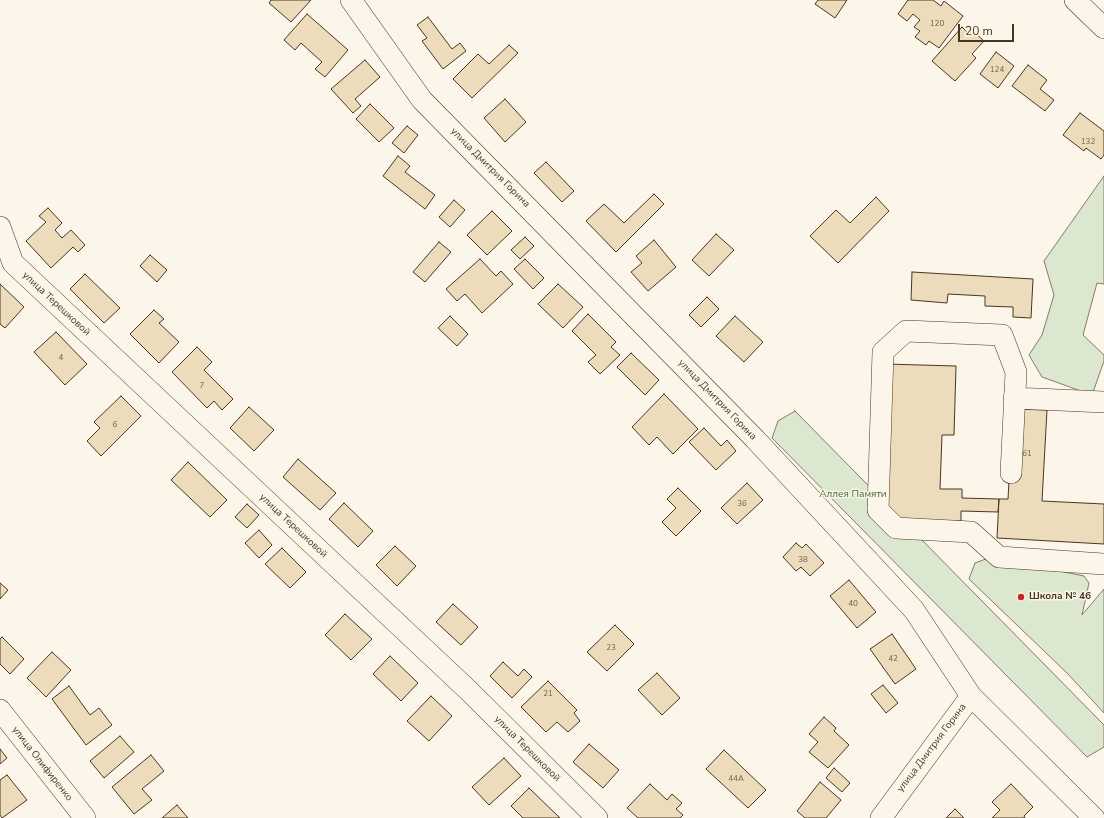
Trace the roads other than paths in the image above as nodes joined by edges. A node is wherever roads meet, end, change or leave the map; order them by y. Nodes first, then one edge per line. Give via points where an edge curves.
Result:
1 (350, 0) edge
2 (1075, 0) edge
3 (1104, 28) edge
4 (0, 227) edge
5 (1014, 398) junction
6 (1104, 402) edge
7 (1011, 473) dead end
8 (1104, 564) edge
9 (971, 696) junction
10 (0, 710) edge
11 (85, 818) edge
12 (597, 818) edge
13 (881, 818) edge
14 (1094, 818) edge

1 - 9 street, улица Дмитрия Горина via 422,100 755,439 914,610
2 - 3 street
4 - 12 street, улица Терешковой via 13,263 467,689
5 - 6 street
5 - 7 street
5 - 8 street via 1016,372 1002,335 906,331 883,352 878,510 896,528 971,532 999,556
9 - 13 street, улица Дмитрия Горина
9 - 14 street
10 - 11 street, улица Олифиренко

